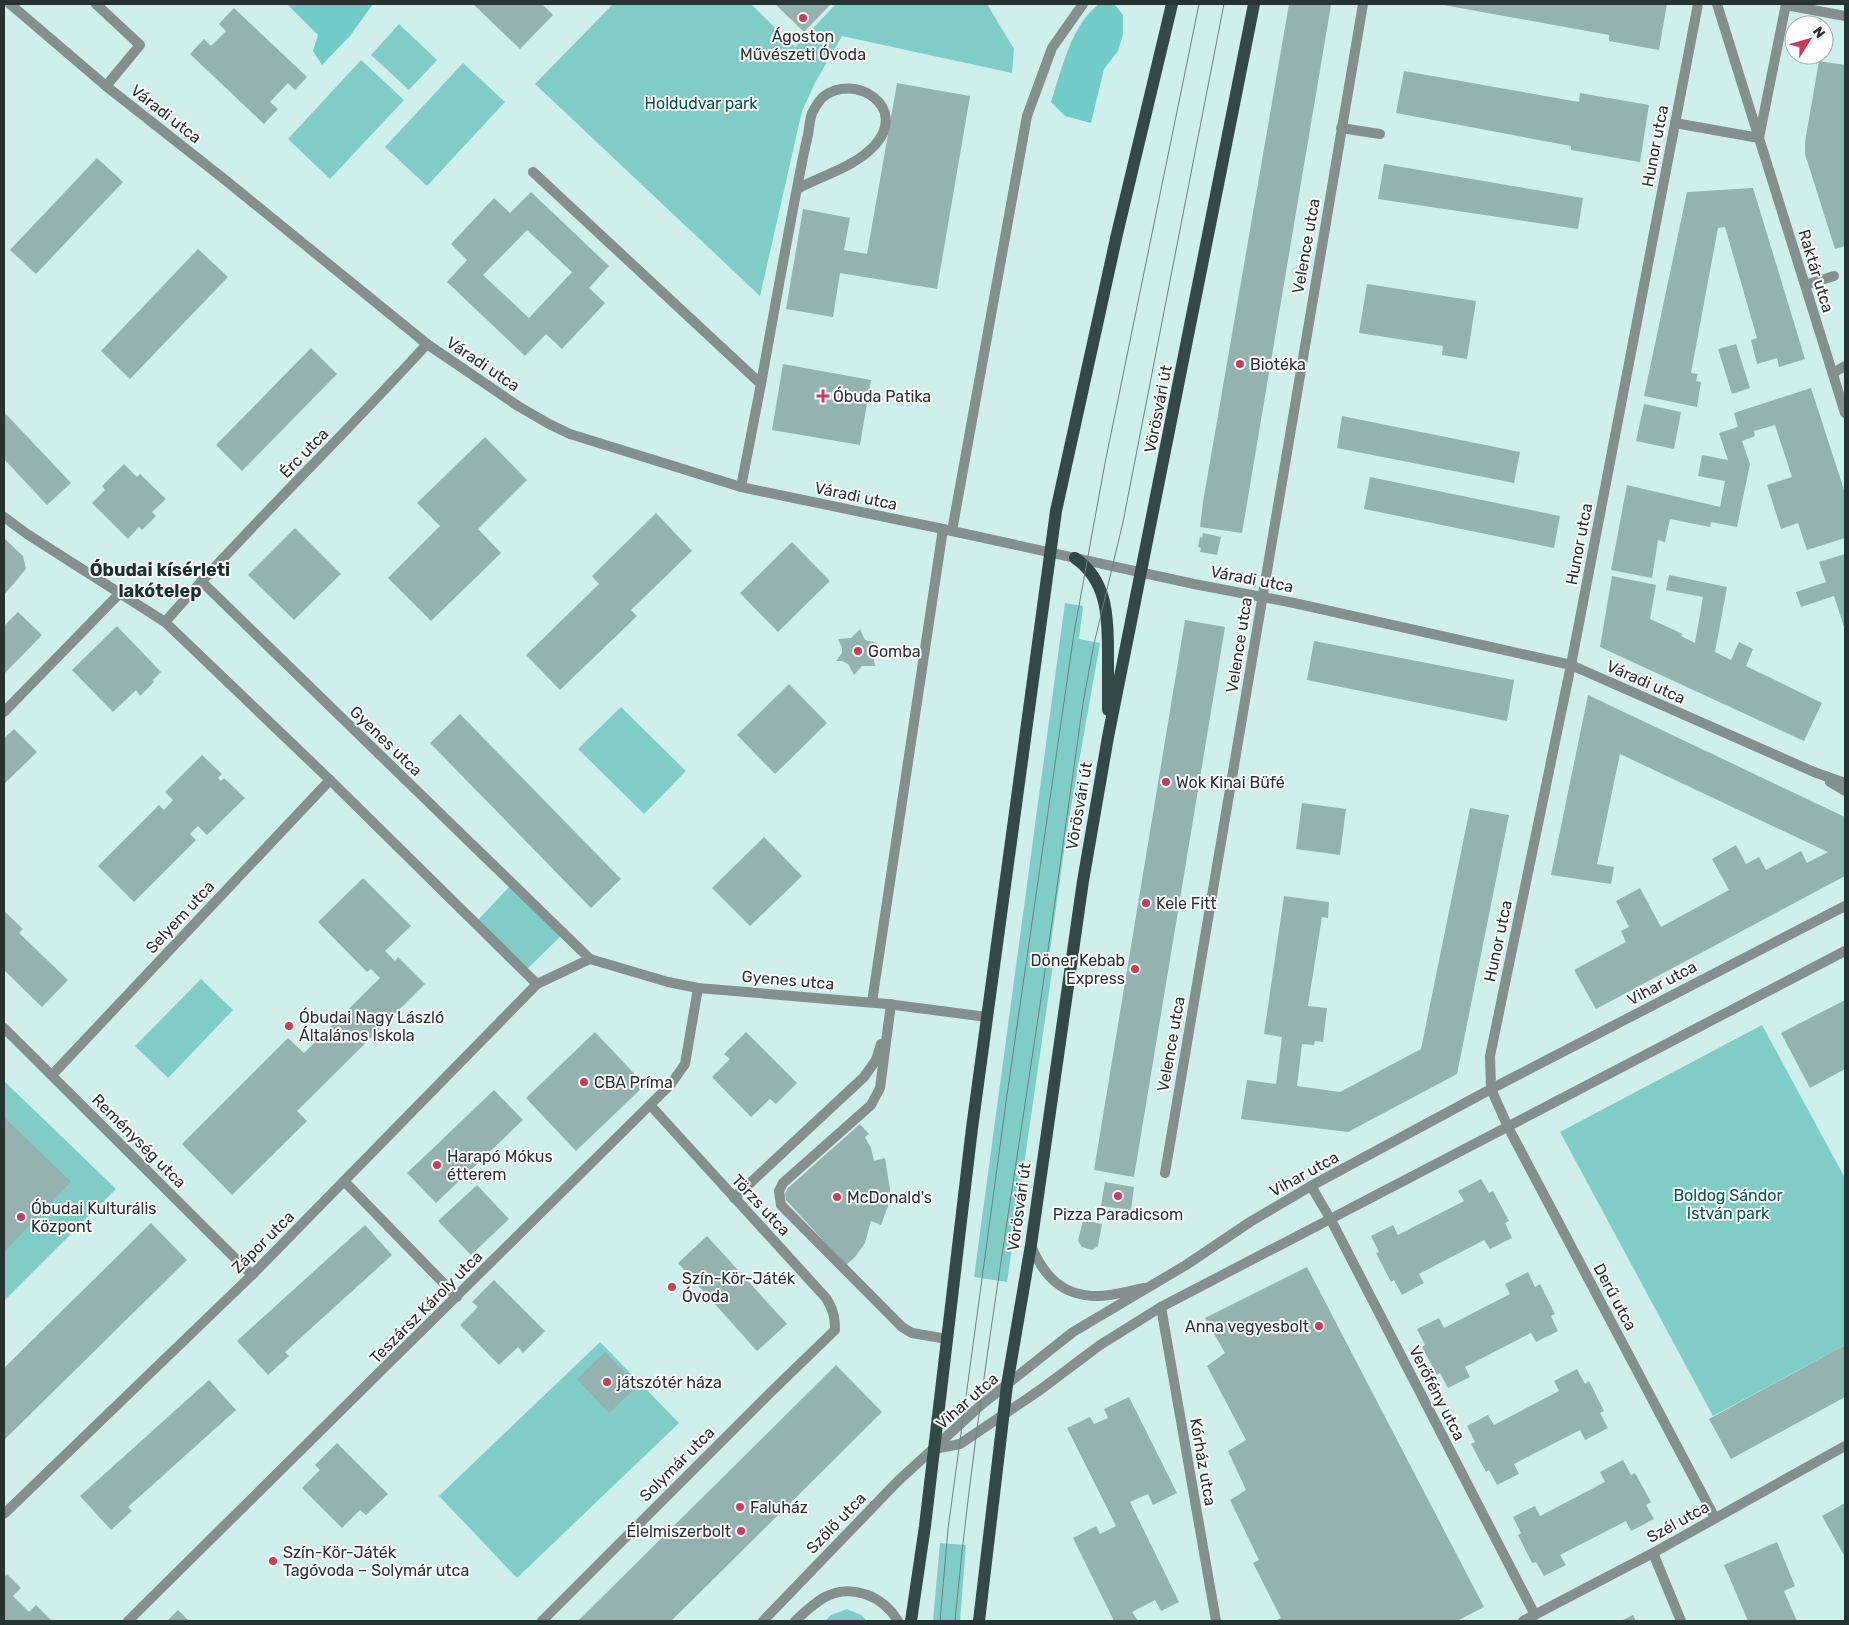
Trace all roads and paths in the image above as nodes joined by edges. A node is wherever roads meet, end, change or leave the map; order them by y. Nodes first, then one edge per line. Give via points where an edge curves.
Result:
1 (10, 4) edge
2 (96, 4) edge
3 (1083, 4) edge
4 (1172, 4) edge
5 (1254, 4) edge
6 (1363, 4) edge
7 (1698, 4) edge
8 (1718, 4) edge
9 (1786, 4) edge
10 (1845, 16) edge
11 (106, 86) junction
12 (1675, 123) junction
13 (1342, 128) junction
14 (1380, 134) dead end
15 (1759, 138) junction
16 (534, 172) dead end
17 (797, 189) junction
18 (1834, 276) dead end
19 (1804, 285) junction
20 (427, 344) junction
21 (1845, 366) edge
22 (1832, 373) junction
23 (761, 384) junction
24 (1845, 413) edge
25 (741, 487) junction
26 (4, 517) edge
27 (947, 530) junction
28 (1049, 553) junction
29 (1075, 558) junction
30 (1142, 572) junction
31 (201, 581) junction
32 (120, 593) junction
33 (1262, 596) junction
34 (165, 622) junction
35 (1571, 665) junction
36 (4, 712) edge
37 (1108, 737) junction
38 (1814, 772) junction
39 (330, 780) junction
40 (1845, 783) edge
41 (1845, 791) edge
42 (1845, 906) edge
43 (1845, 951) edge
44 (590, 959) junction
45 (537, 984) junction
46 (698, 988) junction
47 (872, 1002) junction
48 (889, 1004) junction
49 (987, 1017) junction
50 (4, 1028) edge
51 (52, 1075) junction
52 (1491, 1089) junction
53 (651, 1106) junction
54 (1508, 1127) junction
55 (1165, 1173) dead end
56 (344, 1181) junction
57 (1311, 1186) junction
58 (734, 1198) junction
59 (1331, 1220) junction
60 (1030, 1246) junction
61 (252, 1275) junction
62 (1144, 1288) junction
63 (457, 1297) junction
64 (1161, 1307) junction
65 (835, 1330) joint
66 (947, 1338) junction
67 (1007, 1385) junction
68 (1004, 1414) junction
69 (1845, 1446) edge
70 (934, 1450) junction
71 (4, 1514) edge
72 (1715, 1518) junction
73 (1653, 1553) junction
74 (1535, 1615) junction
75 (128, 1621) edge
76 (542, 1621) edge
77 (763, 1621) edge
78 (795, 1621) edge
79 (898, 1621) edge
80 (911, 1621) edge
81 (978, 1621) edge
82 (1216, 1621) edge
83 (1524, 1621) edge
84 (1681, 1621) edge

1 - 11 street, Váradi utca
2 - 11 street via 140,45
3 - 27 street via 1052,48 1026,116 961,474
4 - 28 main road via 1117,234
5 - 30 main road, Vörösvári út
6 - 13 street, Velence utca
7 - 12 street, Hunor utca
8 - 15 street, Raktár utca
9 - 10 street
9 - 15 street, Raktár utca
11 - 20 street, Váradi utca
12 - 15 street
12 - 35 street, Hunor utca
13 - 14 street
13 - 33 street, Velence utca
15 - 19 street, Raktár utca
16 - 23 street
17 - 17 street via 812,114 821,98 847,88 872,96 884,108 887,118 884,131 875,145 843,167
17 - 23 street
18 - 19 street
19 - 22 street, Raktár utca
20 - 25 street, Váradi utca via 518,406 570,434
20 - 31 street, Érc utca
21 - 22 street
22 - 24 street, Raktár utca
23 - 25 street
25 - 27 street, Váradi utca
26 - 32 street
27 - 28 street, Váradi utca
27 - 47 street
28 - 29 street, Váradi utca
28 - 49 main road
29 - 30 street, Váradi utca
29 - 37 main road via 1095,577 1105,600 1108,617
30 - 33 street, Váradi utca
30 - 37 main road, Vörösvári út
31 - 34 street
31 - 44 street, Gyenes utca
32 - 34 street
32 - 36 street
33 - 35 street, Váradi utca
33 - 55 street, Velence utca
34 - 39 street
35 - 38 street, Váradi utca
35 - 52 street, Hunor utca via 1490,1056
37 - 60 main road, Vörösvári út via 1083,881
38 - 40 street, Váradi utca
38 - 41 street, Váradi utca
39 - 45 street
39 - 51 street, Selyem utca
42 - 52 street, Vihar utca
43 - 54 street, Vihar utca
44 - 45 street
44 - 46 street, Gyenes utca
45 - 56 street, Zápor utca
46 - 47 street, Gyenes utca
46 - 53 street, Teszársz Károly utca via 685,1064
47 - 48 street, Gyenes utca
48 - 49 street, Gyenes utca
48 - 58 street via 880,1048 868,1072
48 - 66 street via 880,1088 871,1105 783,1183 779,1191 781,1205 902,1327 912,1333
49 - 66 main road
50 - 51 street, Reménység utca
51 - 61 street, Reménység utca
52 - 54 street, Derű utca
52 - 57 street, Vihar utca
53 - 58 street, Törzs utca
53 - 63 street, Teszársz Károly utca
54 - 59 street, Vihar utca
54 - 72 street, Derű utca
56 - 61 street, Zápor utca
56 - 63 street
57 - 59 street, Verőfény utca
57 - 62 street, Vihar utca
58 - 65 street, Törzs utca via 826,1298 833,1310
59 - 64 street, Vihar utca
59 - 74 street, Verőfény utca
60 - 62 street via 1047,1276 1078,1294 1098,1296
60 - 67 main road, Vörösvári út
61 - 71 street, Zápor utca
62 - 67 street, Vihar utca via 1073,1332
63 - 75 street, Teszársz Károly utca
64 - 68 street, Vihar utca via 1100,1345
64 - 82 street, Kórház utca
65 - 76 street, Solymár utca
66 - 70 main road
67 - 68 main road, Vörösvári út
67 - 70 street, Vihar utca
68 - 70 street, Vihar utca via 960,1444
68 - 81 main road, Vörösvári út
69 - 72 street, Szél utca
70 - 77 street, Szőlő utca via 898,1481
70 - 80 main road
72 - 73 street, Szél utca
73 - 74 street, Szél utca
73 - 84 street
74 - 83 street, Szél utca
78 - 79 street via 826,1596 851,1590 875,1598

